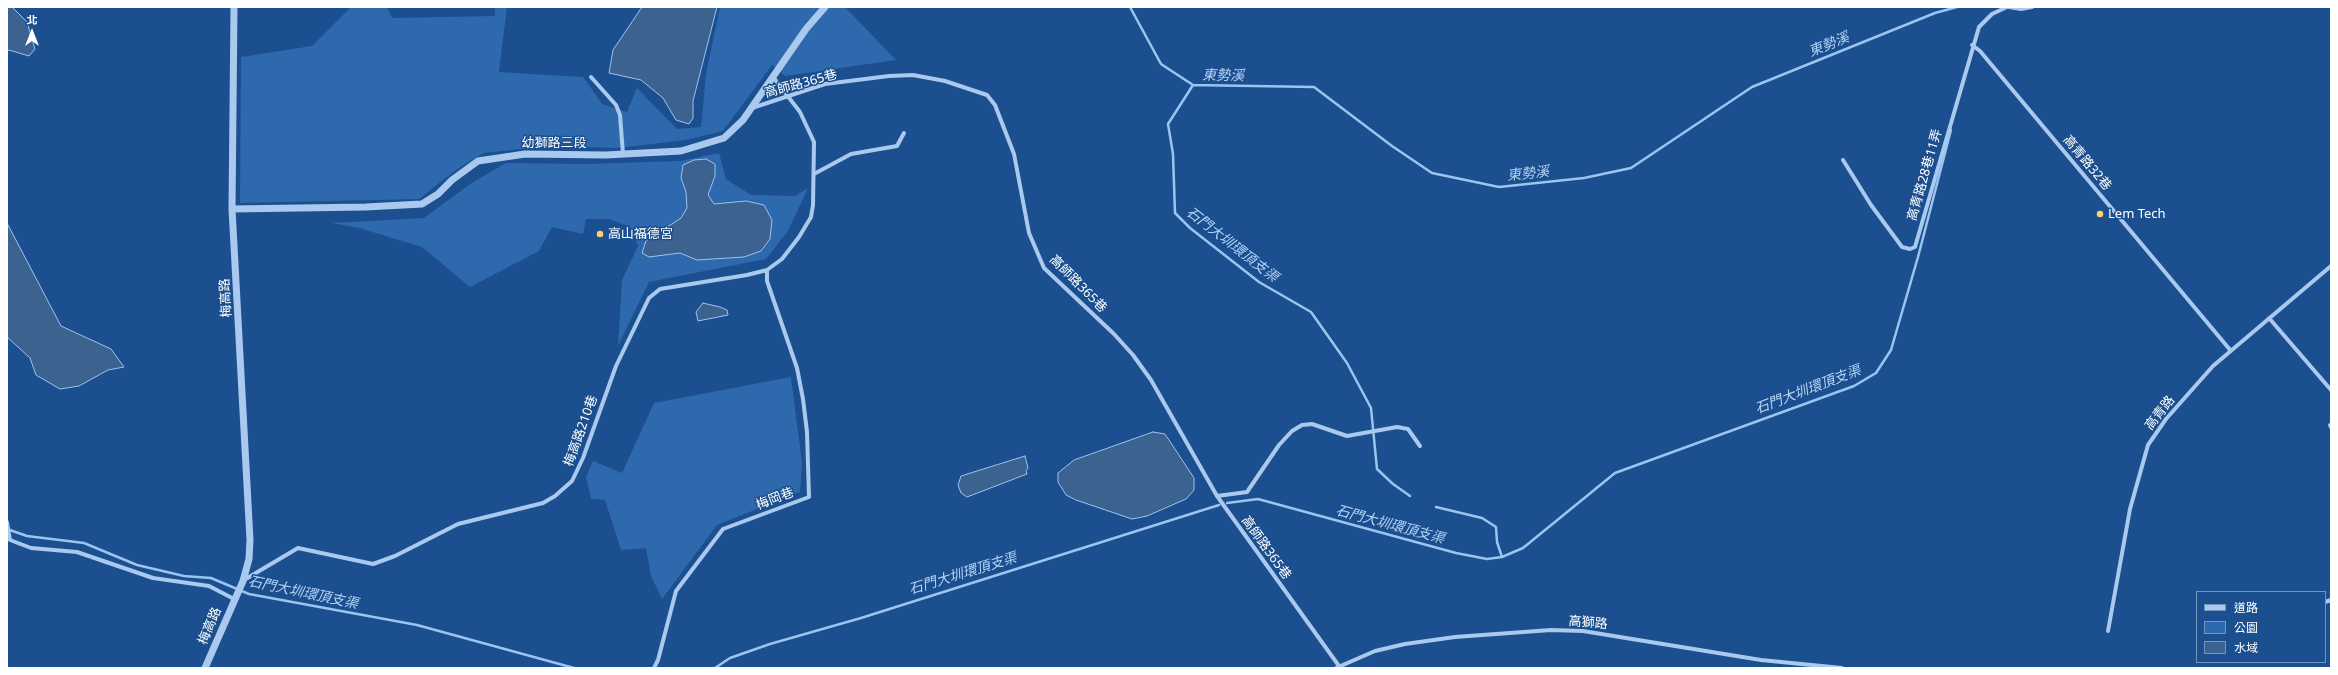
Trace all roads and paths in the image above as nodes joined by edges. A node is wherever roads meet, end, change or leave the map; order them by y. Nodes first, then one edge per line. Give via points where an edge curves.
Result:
1 (234, 7) edge
2 (825, 7) edge
3 (2008, 7) edge
4 (2032, 7) edge
5 (1972, 45) junction
6 (773, 77) junction
7 (591, 78) dead end
8 (787, 97) junction
9 (751, 108) junction
10 (904, 133) dead end
11 (623, 154) junction
12 (1842, 160) dead end
13 (814, 174) junction
14 (232, 209) junction
15 (2331, 266) edge
16 (768, 270) junction
17 (2269, 318) junction
18 (2231, 351) junction
19 (2331, 390) edge
20 (1420, 446) dead end
21 (1217, 496) junction
22 (7, 522) edge
23 (242, 583) junction
24 (236, 596) junction
25 (2108, 631) dead end
26 (1338, 667) edge
27 (205, 668) edge
28 (654, 668) edge
29 (1842, 668) edge

1 - 14 street, 梅高路
2 - 6 street, 幼獅路三段 via 806,29
3 - 4 street, 高青路28巷11弄
3 - 5 street, 高青路28巷11弄 via 1992,14 1979,28
5 - 12 street, 高青路28巷11弄 via 1915,247 1902,247
5 - 18 street, 高青路32巷 via 1980,51
6 - 8 street, 梅高路210巷
6 - 9 street, 幼獅路三段
7 - 11 street via 616,105 620,115
8 - 9 street, 高師路365巷
8 - 13 street, 梅高路210巷 via 800,112 814,142
8 - 21 street, 高師路365巷 via 825,84 913,75 986,95 995,105 1014,154 1029,233 1044,268 1109,329 1152,380
9 - 11 street, 幼獅路三段 via 743,120 724,138 681,151
10 - 13 street via 898,146 851,154
11 - 14 street, 幼獅路三段 via 525,154 478,161 422,204
13 - 16 street, 梅高路210巷 via 811,217 782,259
14 - 23 street, 梅高路 via 250,540 249,559
15 - 17 street, 高青路
16 - 23 street, 梅高路210巷 via 660,289 649,298 616,366 583,458 572,481 555,496 543,503 458,524 395,556 373,564 298,548
16 - 28 street, 梅岡巷 via 767,281 798,368 807,432 809,497 722,529 676,591
17 - 18 street, 高青路
17 - 19 street
18 - 25 street, 高青路 via 2212,366 2166,419 2148,445 2130,509
20 - 21 street via 1408,428 1397,427 1347,436 1312,424 1302,425 1292,431 1280,445 1247,492
21 - 26 street, 高師路365巷
22 - 24 street via 10,540 31,548 76,552 153,578 209,586
23 - 24 street, 梅高路
24 - 27 street, 梅高路
26 - 29 street, 高獅路 via 1376,651 1405,644 1455,637 1551,630 1584,631 1761,660

